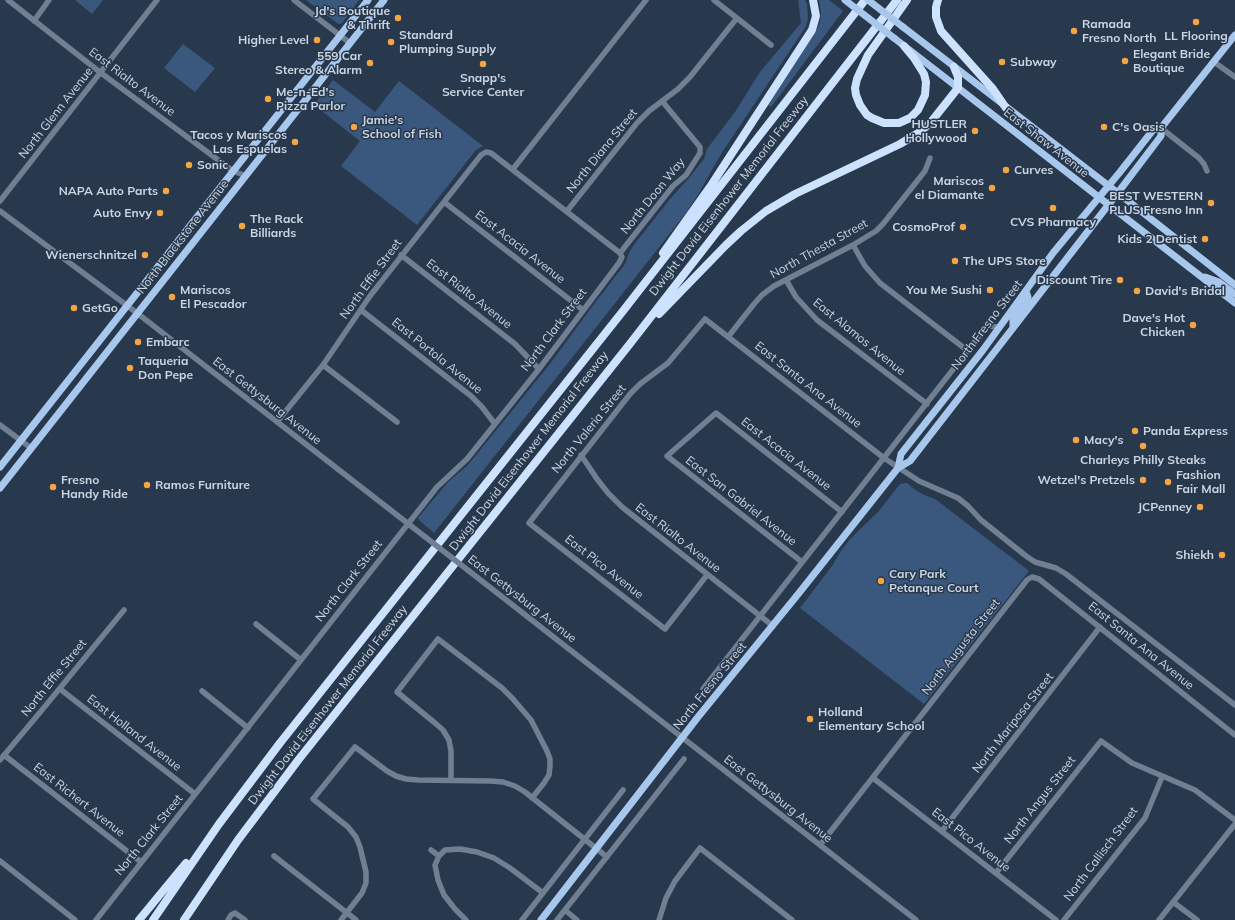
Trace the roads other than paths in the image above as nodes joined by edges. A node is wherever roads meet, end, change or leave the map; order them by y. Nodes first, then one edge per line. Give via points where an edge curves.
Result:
1 (8, 0) edge
2 (49, 0) edge
3 (157, 0) edge
4 (294, 0) edge
5 (368, 0) edge
6 (384, 0) edge
7 (646, 0) edge
8 (714, 0) edge
9 (813, 0) edge
10 (845, 0) edge
11 (858, 0) edge
12 (866, 0) edge
13 (898, 0) edge
14 (907, 0) edge
15 (938, 0) edge
16 (737, 18) junction
17 (34, 21) junction
18 (340, 35) junction
19 (1235, 35) edge
20 (350, 43) junction
21 (771, 45) dead end
22 (904, 46) junction
23 (1214, 62) junction
24 (954, 67) junction
25 (101, 73) junction
26 (1235, 77) edge
27 (958, 88) junction
28 (662, 101) junction
29 (1006, 108) junction
30 (1161, 128) junction
31 (761, 135) junction
32 (930, 158) dead end
33 (513, 169) junction
34 (1207, 171) dead end
35 (233, 172) junction
36 (246, 176) junction
37 (1108, 186) junction
38 (1118, 193) junction
39 (1099, 198) junction
40 (0, 201) edge
41 (444, 202) junction
42 (1108, 205) junction
43 (0, 211) edge
44 (567, 211) junction
45 (853, 245) junction
46 (402, 255) junction
47 (621, 255) junction
48 (1197, 274) junction
49 (786, 280) junction
50 (1235, 285) edge
51 (1026, 291) junction
52 (1235, 294) edge
53 (1235, 303) edge
54 (127, 306) junction
55 (361, 310) junction
56 (583, 310) junction
57 (623, 311) junction
58 (137, 313) junction
59 (704, 319) joint
60 (1000, 327) junction
61 (1013, 328) junction
62 (728, 337) junction
63 (629, 345) junction
64 (968, 351) junction
65 (322, 364) junction
66 (539, 369) junction
67 (927, 404) junction
68 (716, 413) joint
69 (277, 422) junction
70 (397, 422) dead end
71 (495, 424) junction
72 (0, 425) edge
73 (21, 441) junction
74 (31, 448) junction
75 (581, 455) junction
76 (884, 458) junction
77 (0, 467) edge
78 (898, 468) junction
79 (0, 488) edge
80 (842, 512) junction
81 (529, 523) joint
82 (408, 524) junction
83 (802, 562) junction
84 (707, 575) junction
85 (1032, 577) joint
86 (124, 610) dead end
87 (760, 616) junction
88 (256, 624) dead end
89 (773, 626) junction
90 (1100, 628) junction
91 (301, 660) junction
92 (60, 689) junction
93 (703, 690) dead end
94 (202, 691) dead end
95 (1235, 705) edge
96 (248, 728) junction
97 (1235, 735) edge
98 (682, 738) junction
99 (4, 755) junction
100 (684, 759) dead end
101 (0, 760) edge
102 (873, 778) junction
103 (1162, 778) junction
104 (451, 780) junction
105 (623, 790) dead end
106 (195, 794) junction
107 (532, 798) junction
108 (1235, 820) edge
109 (219, 824) junction
110 (1235, 824) edge
111 (942, 831) junction
112 (585, 839) junction
113 (820, 845) junction
114 (597, 849) junction
115 (431, 850) dead end
116 (274, 856) dead end
117 (439, 856) junction
118 (607, 857) junction
119 (0, 861) edge
120 (141, 862) junction
121 (996, 873) junction
122 (543, 893) junction
123 (1173, 902) junction
124 (565, 910) junction
125 (346, 913) junction
126 (75, 920) edge
127 (96, 920) edge
128 (139, 920) edge
129 (154, 920) edge
130 (184, 920) edge
131 (228, 920) edge
132 (245, 920) edge
133 (341, 920) edge
134 (356, 920) edge
135 (466, 920) edge
136 (522, 920) edge
137 (540, 920) edge
138 (557, 920) edge
139 (577, 920) edge
140 (659, 920) edge
141 (792, 920) edge
142 (916, 920) edge
143 (1056, 920) edge
144 (1064, 920) edge
145 (1159, 920) edge
146 (1197, 920) edge

1 - 17 street, East Rialto Avenue
2 - 17 street
3 - 25 street, North Glenn Avenue
4 - 18 street
5 - 18 main road, North Blackstone Avenue
6 - 20 main road, North Blackstone Avenue
7 - 33 street
8 - 16 street
9 - 57 highway via 816,16 808,36 709,188
10 - 22 main road, East Shaw Avenue, bridge
11 - 31 highway via 821,48
12 - 24 main road, East Shaw Avenue, bridge
12 - 31 highway, Dwight David Eisenhower Memorial Freeway
13 - 63 highway, Dwight David Eisenhower Memorial Freeway
14 - 22 highway via 868,55 855,88 860,105 867,114 884,123 900,123 910,118 918,110 925,95 924,74
15 - 29 highway via 936,17 941,31 993,89
16 - 21 street
16 - 28 street, North Diana Street via 699,67
17 - 25 street, East Rialto Avenue
18 - 20 street
18 - 35 main road, North Blackstone Avenue
19 - 23 main road, North Fresno Street
20 - 36 main road, North Blackstone Avenue
22 - 27 main road, East Shaw Avenue
23 - 26 street
23 - 30 main road, North Fresno Street
24 - 27 highway via 958,77
24 - 29 main road, East Shaw Avenue
25 - 35 street, East Rialto Avenue
25 - 40 street, North Glenn Avenue
27 - 39 main road, East Shaw Avenue
27 - 63 highway via 931,122 914,136 795,194 757,218 726,245
28 - 44 street, North Diana Street via 637,123
28 - 47 street, North Doon Way via 700,148 700,153 686,175 673,186
29 - 37 main road, East Shaw Avenue
30 - 34 street via 1199,158
30 - 37 main road, North Fresno Street via 1153,130
30 - 38 main road, North Fresno Street via 1161,136
31 - 57 highway, Dwight David Eisenhower Memorial Freeway
32 - 45 street, North Thesta Street via 925,171 883,224 868,237
33 - 41 street, North Effie Street via 486,152
33 - 44 street
35 - 36 street, East Rialto Avenue
35 - 54 main road, North Blackstone Avenue
36 - 58 main road, North Blackstone Avenue
37 - 38 main road, East Shaw Avenue
37 - 39 main road, North Fresno Street
38 - 42 main road, North Fresno Street
38 - 50 main road, East Shaw Avenue
39 - 42 main road, East Shaw Avenue
39 - 51 main road, North Fresno Street
41 - 46 street, North Effie Street
41 - 56 street, East Acacia Avenue
42 - 48 main road, East Shaw Avenue
42 - 61 main road, North Fresno Street
43 - 54 street, East Gettysburg Avenue
44 - 47 street
45 - 49 street, North Thesta Street
45 - 64 street via 865,266 880,284
46 - 55 street, North Effie Street
46 - 66 street, East Rialto Avenue via 515,344
47 - 56 street, North Clark Street via 619,263
48 - 52 main road via 1219,282
48 - 53 main road, East Shaw Avenue
49 - 62 street, North Thesta Street via 762,295
49 - 67 street, East Alamos Avenue via 796,297 817,320
51 - 60 main road, North Fresno Street
51 - 61 main road via 1028,297 1013,319
54 - 58 street, East Gettysburg Avenue
54 - 73 main road, North Blackstone Avenue
55 - 65 street, North Effie Street
55 - 71 street, East Portola Avenue via 471,396
56 - 66 street, North Clark Street
57 - 109 highway, Dwight David Eisenhower Memorial Freeway via 294,725
58 - 69 street, East Gettysburg Avenue
58 - 74 main road, North Blackstone Avenue
59 - 62 street, East Santa Ana Avenue
59 - 75 street, North Valeria Street via 668,363 630,394
60 - 64 street via 987,326
60 - 78 main road, North Fresno Street via 901,454
61 - 78 main road, North Fresno Street via 910,461
62 - 76 street, East Santa Ana Avenue
63 - 130 highway, Dwight David Eisenhower Memorial Freeway via 299,759 238,840
64 - 67 street
65 - 69 street, North Effie Street
65 - 70 street
66 - 71 street, North Clark Street
67 - 76 street
68 - 80 street, East Acacia Avenue
68 - 83 street, East San Gabriel Avenue via 667,456
69 - 82 street, East Gettysburg Avenue
71 - 82 street, North Clark Street via 467,459 436,487
72 - 73 street
73 - 74 street
73 - 77 main road, North Blackstone Avenue
74 - 79 main road, North Blackstone Avenue
75 - 81 street, North Valeria Street
75 - 84 street, East Rialto Avenue via 597,479 622,507
76 - 78 street, East Santa Ana Avenue
76 - 80 street
78 - 89 main road, North Fresno Street
78 - 95 street, East Santa Ana Avenue via 919,481 958,498 1026,556 1066,574
80 - 83 street
81 - 84 street, East Pico Avenue via 665,629
82 - 91 street, North Clark Street
82 - 98 street, East Gettysburg Avenue, bridge
83 - 87 street
84 - 87 street, East Rialto Avenue
85 - 90 street, East Santa Ana Avenue via 1039,579
85 - 102 street, North Augusta Street via 1027,580
86 - 92 street, North Effie Street
87 - 89 street, East Rialto Avenue
87 - 93 street
88 - 91 street
89 - 98 main road, North Fresno Street
90 - 97 street, East Santa Ana Avenue
90 - 111 street, North Mariposa Street
91 - 96 street, North Clark Street
92 - 99 street, North Effie Street
92 - 106 street, East Holland Avenue
94 - 96 street
96 - 106 street, North Clark Street
98 - 113 street, East Gettysburg Avenue
98 - 114 main road, North Fresno Street
99 - 101 street, North Effie Street
99 - 120 street, East Richert Avenue
100 - 118 street
102 - 111 street, East Pico Avenue
102 - 113 street, North Augusta Street
103 - 108 street via 1195,790
103 - 121 street, North Angus Street via 1132,763 1101,741
103 - 144 street, North Callisch Street via 1145,818
104 - 107 street via 503,782
104 - 107 street via 451,751 449,740 443,730 397,692 438,639 502,688 530,720 550,759 548,774
104 - 125 street via 418,780 396,776 354,747 313,799 348,827 360,847 366,883 362,893
105 - 112 street
106 - 120 street, North Clark Street
107 - 112 street
109 - 128 highway
109 - 129 highway, Dwight David Eisenhower Memorial Freeway
110 - 123 street
111 - 121 street, East Pico Avenue
112 - 114 street
112 - 122 street
113 - 142 street, East Gettysburg Avenue
114 - 118 street
114 - 137 main road, North Fresno Street
115 - 117 street
116 - 125 street
117 - 122 street via 445,850 460,849 494,858
117 - 135 street via 435,864 444,895
118 - 124 street
119 - 126 street
120 - 127 street, North Clark Street
121 - 143 street, East Pico Avenue
122 - 136 street
123 - 145 street
123 - 146 street
124 - 138 street
124 - 139 street
125 - 133 street
125 - 134 street
131 - 132 street via 235,914
140 - 141 street via 675,881 700,848

